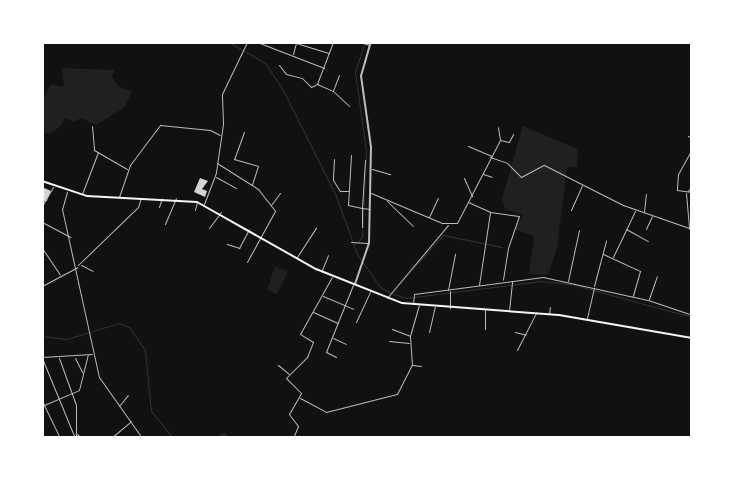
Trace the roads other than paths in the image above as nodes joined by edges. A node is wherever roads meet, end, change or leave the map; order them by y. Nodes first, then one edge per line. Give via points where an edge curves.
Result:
1 (248, 42) edge
2 (333, 42) edge
3 (360, 42) edge
4 (258, 43) edge
5 (296, 43) edge
6 (364, 43) edge
7 (369, 44) edge
8 (292, 54) junction
9 (329, 54) junction
10 (279, 65) dead end
11 (324, 68) junction
12 (339, 75) dead end
13 (318, 84) junction
14 (333, 91) junction
15 (349, 106) dead end
16 (92, 126) dead end
17 (498, 127) dead end
18 (244, 132) dead end
19 (513, 134) dead end
20 (220, 135) dead end
21 (688, 136) dead end
22 (692, 138) edge
23 (500, 140) junction
24 (468, 146) dead end
25 (692, 148) edge
26 (98, 152) junction
27 (351, 155) dead end
28 (491, 157) junction
29 (334, 159) dead end
30 (365, 160) dead end
31 (217, 163) junction
32 (372, 169) junction
33 (128, 170) junction
34 (390, 174) dead end
35 (483, 174) junction
36 (215, 176) junction
37 (492, 177) dead end
38 (464, 178) dead end
39 (42, 181) edge
40 (582, 184) junction
41 (252, 185) junction
42 (692, 185) edge
43 (53, 187) junction
44 (236, 188) dead end
45 (349, 191) junction
46 (67, 192) junction
47 (687, 192) junction
48 (692, 192) edge
49 (280, 193) dead end
50 (371, 193) junction
51 (646, 194) dead end
52 (82, 195) junction
53 (472, 196) junction
54 (119, 198) junction
55 (141, 198) junction
56 (162, 198) junction
57 (176, 198) junction
58 (438, 198) dead end
59 (387, 200) junction
60 (197, 202) junction
61 (468, 202) junction
62 (204, 204) junction
63 (42, 206) edge
64 (271, 206) junction
65 (159, 207) dead end
66 (362, 208) junction
67 (371, 209) junction
68 (195, 210) dead end
69 (571, 210) dead end
70 (635, 210) junction
71 (221, 212) junction
72 (490, 212) junction
73 (644, 212) junction
74 (652, 215) junction
75 (429, 217) junction
76 (42, 222) edge
77 (165, 224) dead end
78 (448, 224) junction
79 (413, 226) dead end
80 (362, 227) dead end
81 (209, 228) dead end
82 (316, 228) dead end
83 (626, 228) junction
84 (250, 229) junction
85 (646, 229) dead end
86 (690, 229) edge
87 (579, 230) dead end
88 (260, 235) junction
89 (70, 237) junction
90 (606, 241) dead end
91 (648, 241) dead end
92 (352, 242) dead end
93 (369, 243) junction
94 (227, 244) dead end
95 (42, 248) edge
96 (455, 254) dead end
97 (603, 254) junction
98 (328, 255) dead end
99 (296, 257) junction
100 (613, 258) junction
101 (247, 262) dead end
102 (81, 265) junction
103 (77, 266) junction
104 (93, 271) dead end
105 (321, 272) junction
106 (60, 276) junction
107 (332, 276) junction
108 (657, 276) dead end
109 (503, 281) junction
110 (512, 281) junction
111 (568, 281) junction
112 (354, 284) junction
113 (479, 285) junction
114 (42, 286) edge
115 (594, 287) junction
116 (449, 290) junction
117 (370, 291) junction
118 (323, 296) dead end
119 (633, 297) junction
120 (387, 298) junction
121 (648, 300) junction
122 (413, 304) junction
123 (345, 305) junction
124 (419, 306) junction
125 (436, 307) junction
126 (550, 307) dead end
127 (450, 308) junction
128 (353, 309) dead end
129 (485, 310) junction
130 (509, 311) junction
131 (313, 312) dead end
132 (536, 313) junction
133 (549, 314) junction
134 (692, 315) edge
135 (587, 319) junction
136 (356, 322) dead end
137 (338, 323) junction
138 (392, 329) dead end
139 (485, 330) dead end
140 (429, 332) dead end
141 (515, 332) dead end
142 (410, 336) junction
143 (526, 336) junction
144 (332, 338) junction
145 (692, 338) edge
146 (389, 341) dead end
147 (410, 343) junction
148 (346, 344) dead end
149 (517, 350) dead end
150 (93, 353) junction
151 (88, 354) junction
152 (75, 357) junction
153 (336, 357) dead end
154 (42, 358) edge
155 (60, 358) junction
156 (412, 364) junction
157 (278, 366) dead end
158 (421, 366) dead end
159 (83, 373) junction
160 (288, 374) junction
161 (73, 392) junction
162 (128, 395) dead end
163 (300, 398) junction
164 (58, 399) junction
165 (42, 401) edge
166 (44, 405) junction
167 (118, 406) junction
168 (130, 421) junction
169 (76, 434) junction
170 (60, 438) edge
171 (75, 438) edge
172 (82, 438) edge
173 (111, 438) edge
174 (142, 438) edge
175 (293, 438) edge

1 - 31 street via 236,73 222,94 224,124
2 - 9 street
3 - 6 street
4 - 8 street
5 - 8 street
5 - 9 street
6 - 7 street
7 - 32 street via 361,76
8 - 11 street
9 - 11 street
10 - 13 street via 286,74 302,78 311,87
11 - 13 street
12 - 14 street
13 - 14 street
14 - 15 street
16 - 26 street
17 - 23 street
18 - 41 street via 234,159 258,166
19 - 23 street via 509,142
20 - 33 street via 210,130 160,125
21 - 22 street
23 - 28 street
24 - 28 street
25 - 47 street via 677,179 676,190
26 - 33 street
26 - 52 street
27 - 45 street
28 - 35 street
28 - 40 street via 507,164 521,177 541,164
29 - 45 street via 333,180 340,191
30 - 66 street
31 - 36 street
31 - 41 street
32 - 34 street
32 - 50 street
33 - 54 street
35 - 37 street
35 - 53 street
36 - 44 street
36 - 62 street
38 - 53 street
39 - 43 main road
40 - 69 street
40 - 70 street
41 - 64 street
42 - 47 street
43 - 46 main road
43 - 63 street
45 - 66 street via 349,206
46 - 52 main road
46 - 89 street via 62,209
47 - 48 street
47 - 86 street
49 - 64 street
50 - 59 street
50 - 67 street
51 - 73 street
52 - 54 main road
53 - 61 street
54 - 55 main road
55 - 56 main road
55 - 102 street
56 - 57 main road
56 - 65 street
57 - 60 main road
57 - 77 street
58 - 75 street
59 - 75 street
59 - 79 street
60 - 62 main road
60 - 68 street
61 - 72 street
61 - 78 street via 457,223
62 - 71 main road
64 - 88 street via 275,211
66 - 67 street
66 - 80 street
67 - 93 street
70 - 73 street
70 - 83 street
71 - 81 street
71 - 84 main road
72 - 109 street via 519,216 508,248
72 - 113 street
73 - 74 street
74 - 85 street
74 - 86 street
75 - 78 street
76 - 89 street
78 - 120 street
82 - 99 street
83 - 91 street
83 - 100 street
84 - 88 main road
84 - 94 street via 239,248
87 - 111 street
88 - 99 main road
88 - 101 street
89 - 103 street
90 - 97 street
92 - 93 street
93 - 112 street via 364,265
95 - 106 street
96 - 116 street
97 - 100 street
97 - 115 street
98 - 105 street
99 - 105 main road
100 - 119 street via 640,271
102 - 103 street
102 - 104 street
103 - 106 street
103 - 150 street
105 - 107 main road
106 - 114 street
107 - 112 main road
107 - 160 street via 300,334 313,342 307,358
108 - 121 street
109 - 110 street
109 - 113 street
110 - 111 street
110 - 130 street
111 - 115 street
112 - 117 main road
112 - 123 street
113 - 116 street
115 - 119 street
115 - 135 street
116 - 122 street via 414,296
116 - 127 street
117 - 120 main road
117 - 136 street
118 - 123 street
119 - 121 street
120 - 122 main road
121 - 134 street
122 - 124 main road
123 - 128 street
123 - 137 street
124 - 125 main road
124 - 142 street
125 - 127 main road
125 - 140 street
126 - 133 street
127 - 129 main road
129 - 130 main road
129 - 139 street
130 - 132 main road
131 - 137 street
132 - 133 main road
132 - 143 street
133 - 135 main road
135 - 145 main road
137 - 144 street
138 - 142 street
141 - 143 street
142 - 147 street
143 - 149 street
144 - 148 street
144 - 153 street via 326,352
146 - 147 street
147 - 156 street
150 - 151 street
150 - 167 street via 102,385
151 - 152 street
151 - 159 street
152 - 155 street
152 - 159 street
154 - 155 street
154 - 164 street
155 - 161 street
156 - 158 street
156 - 163 street via 397,394 376,397 358,407 322,411
157 - 160 street
159 - 161 street via 80,388
160 - 163 street via 286,380
161 - 164 street
161 - 169 street
162 - 167 street
163 - 175 street via 290,414 298,426
164 - 166 street
164 - 171 street
165 - 166 street
166 - 170 street
167 - 168 street
168 - 173 street
168 - 174 street
169 - 171 street
169 - 172 street

